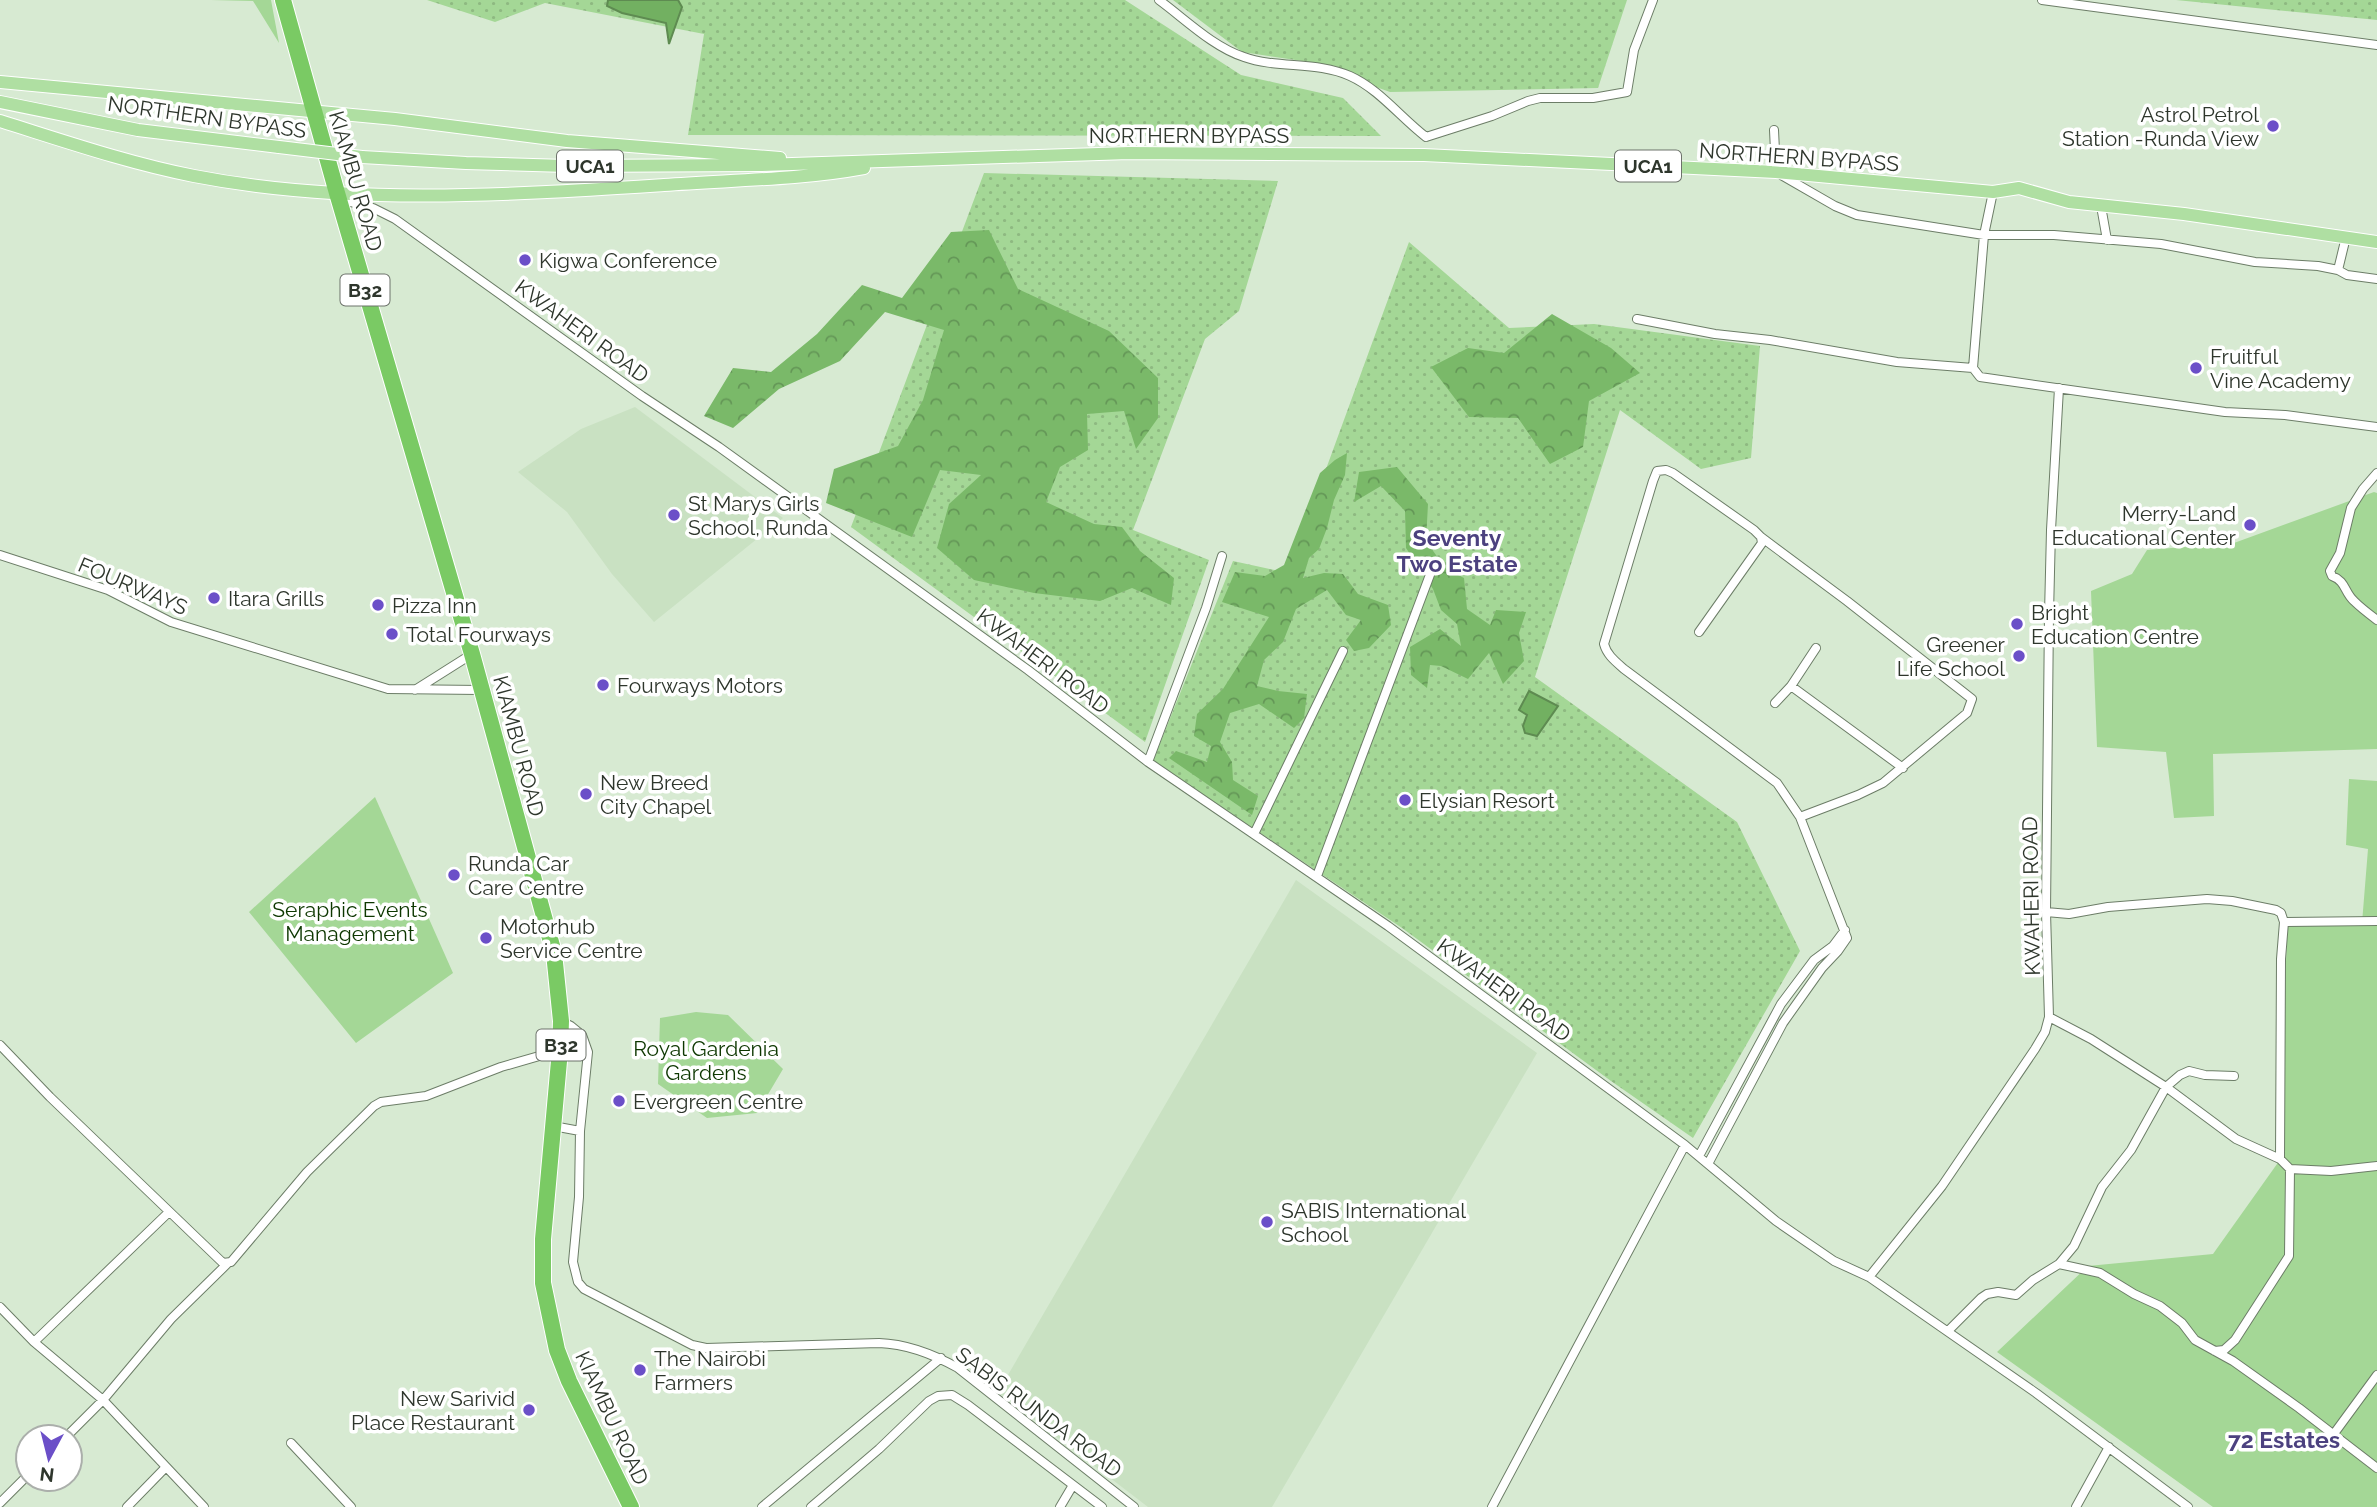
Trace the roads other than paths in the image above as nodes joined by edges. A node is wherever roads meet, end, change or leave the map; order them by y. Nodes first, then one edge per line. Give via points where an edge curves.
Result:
1 (283, 0) edge
2 (1159, 0) edge
3 (1653, 0) edge
4 (2042, 0) edge
5 (2377, 45) edge
6 (0, 82) edge
7 (0, 102) edge
8 (314, 113) junction
9 (0, 121) edge
10 (1774, 130) dead end
11 (1426, 136) junction
12 (1424, 155) junction
13 (913, 160) junction
14 (817, 163) junction
15 (1776, 172) junction
16 (1993, 192) junction
17 (338, 196) junction
18 (2101, 206) junction
19 (1984, 235) junction
20 (2346, 237) junction
21 (2107, 240) junction
22 (2377, 242) edge
23 (2338, 270) junction
24 (2377, 279) edge
25 (1637, 319) dead end
26 (1973, 368) junction
27 (2059, 388) junction
28 (2377, 427) edge
29 (2377, 473) edge
30 (1761, 537) junction
31 (0, 555) edge
32 (1222, 556) dead end
33 (1431, 572) dead end
34 (2377, 620) edge
35 (1699, 632) dead end
36 (1816, 648) dead end
37 (1343, 651) dead end
38 (472, 654) junction
39 (1791, 686) junction
40 (415, 690) junction
41 (482, 690) junction
42 (1775, 704) dead end
43 (1148, 762) junction
44 (1903, 768) junction
45 (1800, 817) junction
46 (1254, 834) junction
47 (1317, 876) junction
48 (2046, 912) junction
49 (2377, 920) edge
50 (2284, 922) junction
51 (1845, 930) junction
52 (1781, 1004) junction
53 (1792, 1010) junction
54 (2049, 1017) junction
55 (561, 1021) junction
56 (0, 1045) edge
57 (560, 1050) junction
58 (2234, 1076) dead end
59 (2166, 1087) junction
60 (553, 1126) junction
61 (580, 1131) junction
62 (1685, 1145) junction
63 (1699, 1156) junction
64 (2280, 1159) junction
65 (1707, 1164) junction
66 (2377, 1166) edge
67 (2290, 1170) junction
68 (169, 1212) junction
69 (227, 1264) junction
70 (2059, 1264) junction
71 (1869, 1277) junction
72 (0, 1307) edge
73 (1948, 1331) junction
74 (2235, 1340) junction
75 (34, 1342) junction
76 (2214, 1351) junction
77 (941, 1358) junction
78 (2233, 1361) junction
79 (2377, 1375) edge
80 (103, 1400) junction
81 (80, 1423) edge
82 (2333, 1435) junction
83 (291, 1443) dead end
84 (2109, 1447) junction
85 (166, 1467) junction
86 (2377, 1468) edge
87 (1073, 1485) junction
88 (14, 1489) edge
89 (0, 1503) edge
90 (127, 1507) edge
91 (204, 1507) edge
92 (351, 1507) edge
93 (631, 1507) edge
94 (762, 1507) edge
95 (811, 1507) edge
96 (1060, 1507) edge
97 (1102, 1507) edge
98 (1134, 1507) edge
99 (1492, 1507) edge
100 (2076, 1507) edge
101 (2188, 1507) edge

1 - 8 highway, KIAMBU ROAD / B32
2 - 11 street via 1244,58 1349,75
3 - 11 street via 1634,50 1627,92 1593,98 1540,98
4 - 5 street
6 - 8 main road
7 - 14 main road, NORTHERN BYPASS / UCA1, bridge via 138,130 362,157 566,166
8 - 14 main road
8 - 17 highway, KIAMBU ROAD / B32
9 - 17 main road via 194,176
10 - 15 street
11 - 12 street
12 - 13 main road, NORTHERN BYPASS / UCA1 via 1129,153
12 - 15 main road, NORTHERN BYPASS / UCA1
13 - 14 main road, NORTHERN BYPASS / UCA1
13 - 17 main road via 840,172 571,191
15 - 16 main road, NORTHERN BYPASS / UCA1
15 - 19 street via 1857,215
16 - 18 main road, NORTHERN BYPASS / UCA1 via 2019,188
16 - 19 street
17 - 38 highway, KIAMBU ROAD / B32
17 - 43 street, KWAHERI ROAD via 395,219 719,447
18 - 20 main road, NORTHERN BYPASS / UCA1
18 - 21 street
19 - 21 street
19 - 26 street
20 - 22 main road, NORTHERN BYPASS / UCA1
20 - 23 street
21 - 23 street
23 - 24 street
25 - 26 street via 1897,362
26 - 27 street via 1988,379
27 - 28 street via 2225,412
27 - 48 street, KWAHERI ROAD via 2051,530
29 - 34 street via 2351,508 2340,553 2330,571 2345,585 2351,600
30 - 35 street via 1762,543
30 - 44 street via 1972,699 1967,713
30 - 45 street via 1674,473 1657,471 1604,644 1623,668 1777,783
31 - 40 street, FOURWAYS via 108,590 171,622 388,689
32 - 43 street
33 - 47 street
36 - 39 street
37 - 46 street
38 - 40 street
38 - 41 highway, KIAMBU ROAD / B32
39 - 42 street
39 - 44 street
40 - 41 street, FOURWAYS
41 - 55 highway, KIAMBU ROAD / B32 via 554,953
43 - 46 street, KWAHERI ROAD
44 - 45 street via 1874,788
45 - 51 street
46 - 47 street, KWAHERI ROAD
47 - 62 street, KWAHERI ROAD
48 - 50 street via 2069,914 2207,899 2276,909
48 - 54 street, KWAHERI ROAD
49 - 50 street
50 - 64 street
51 - 52 street via 1814,960
51 - 53 street via 1847,938
52 - 53 street
52 - 63 street
53 - 65 street
54 - 59 street
54 - 71 street, KWAHERI ROAD via 2035,1049 1942,1185
55 - 57 highway, KIAMBU ROAD / B32
55 - 61 street via 582,1035 588,1052
56 - 68 street
57 - 60 highway, KIAMBU ROAD / B32
57 - 69 street via 426,1096 374,1106 307,1172
58 - 59 street via 2189,1071
59 - 64 street via 2236,1139
59 - 70 street via 2131,1150 2102,1187 2074,1246
60 - 61 street
60 - 93 highway, KIAMBU ROAD / B32 via 543,1239 547,1306 569,1381
61 - 77 street via 573,1262 584,1289 706,1348 879,1343 907,1346
62 - 63 street, KWAHERI ROAD
62 - 99 street
63 - 65 street, KWAHERI ROAD
64 - 67 street
65 - 71 street, KWAHERI ROAD via 1785,1227 1834,1261
66 - 67 street
67 - 74 street via 2290,1255
68 - 69 street
68 - 75 street
69 - 80 street via 172,1319
70 - 73 street via 2016,1295 1993,1293 1981,1298
70 - 76 street via 2100,1273 2160,1306 2182,1323 2194,1340
71 - 73 street
72 - 75 street
73 - 84 street
74 - 76 street via 2224,1350
74 - 78 street
75 - 80 street
76 - 78 street
77 - 94 street, SABIS RUNDA ROAD
77 - 98 street, SABIS RUNDA ROAD
78 - 82 street
79 - 82 street
80 - 81 street
80 - 85 street
82 - 86 street
83 - 92 street
84 - 100 street
84 - 101 street
85 - 90 street
85 - 91 street
87 - 95 street via 968,1405 945,1395 929,1401
87 - 96 street
87 - 97 street
88 - 89 street

